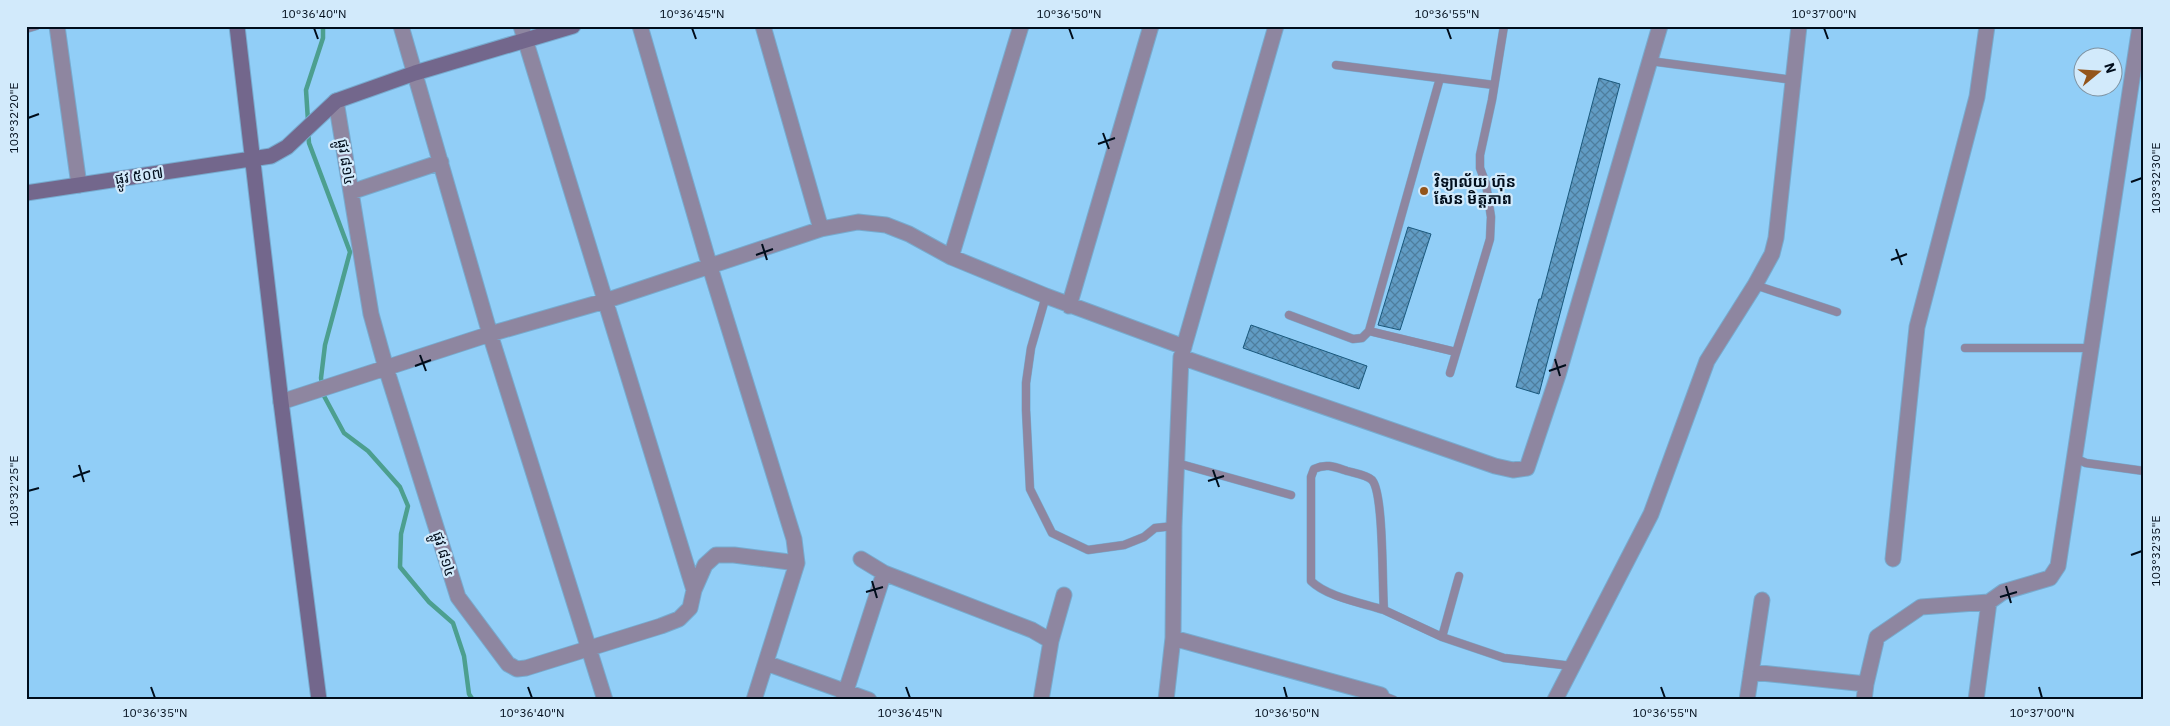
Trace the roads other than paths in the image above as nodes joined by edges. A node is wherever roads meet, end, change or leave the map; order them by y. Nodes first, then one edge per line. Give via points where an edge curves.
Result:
1 (36, 26) edge
2 (57, 26) edge
3 (237, 26) edge
4 (401, 26) edge
5 (573, 26) edge
6 (640, 26) edge
7 (763, 26) edge
8 (1021, 26) edge
9 (1151, 26) edge
10 (1276, 26) edge
11 (1504, 26) edge
12 (1660, 26) edge
13 (1799, 26) edge
14 (1987, 26) edge
15 (2140, 26) edge
16 (26, 29) edge
17 (523, 33) edge
18 (1650, 61) junction
19 (1336, 65) dead end
20 (416, 73) junction
21 (1440, 78) junction
22 (1792, 80) junction
23 (1494, 85) junction
24 (330, 106) junction
25 (252, 160) junction
26 (441, 162) junction
27 (79, 185) junction
28 (351, 192) junction
29 (26, 193) edge
30 (821, 229) junction
31 (951, 258) junction
32 (710, 267) junction
33 (1755, 285) junction
34 (1046, 296) junction
35 (605, 301) junction
36 (1069, 306) junction
37 (1837, 312) dead end
38 (1289, 315) dead end
39 (1369, 331) junction
40 (490, 334) junction
41 (1965, 348) dead end
42 (2091, 348) junction
43 (1183, 352) junction
44 (1456, 352) junction
45 (386, 368) junction
46 (1450, 373) dead end
47 (281, 402) junction
48 (2074, 458) junction
49 (1177, 463) junction
50 (2144, 471) edge
51 (1291, 495) dead end
52 (1174, 526) junction
53 (861, 559) dead end
54 (1893, 559) dead end
55 (797, 563) junction
56 (884, 573) junction
57 (1459, 576) dead end
58 (694, 590) junction
59 (1064, 595) dead end
60 (1762, 600) dead end
61 (1989, 602) junction
62 (1384, 610) junction
63 (1442, 636) junction
64 (1173, 638) junction
65 (1052, 641) junction
66 (589, 648) junction
67 (766, 663) junction
68 (1572, 666) junction
69 (1751, 672) junction
70 (1866, 684) junction
71 (845, 695) edge
72 (1385, 698) edge
73 (319, 700) edge
74 (605, 700) edge
75 (754, 700) edge
76 (869, 700) edge
77 (1041, 700) edge
78 (1166, 700) edge
79 (1555, 700) edge
80 (1747, 700) edge
81 (1864, 700) edge
82 (1976, 700) edge

1 - 16 lane
2 - 27 street
3 - 25 street
4 - 20 street
5 - 17 street
6 - 32 street
7 - 30 street
8 - 31 street
9 - 36 street
10 - 43 street
11 - 23 lane
12 - 18 street
13 - 22 street
14 - 54 street via 1976,97 1917,327
15 - 42 street
17 - 20 street
17 - 35 street
18 - 22 lane
18 - 43 street via 1558,375 1527,468 1513,470 1496,466
19 - 21 lane
20 - 24 street
20 - 26 street
21 - 23 lane
21 - 39 lane
22 - 33 street via 1776,238 1772,254
23 - 44 lane via 1480,155 1491,217 1490,239
24 - 25 street, ផ្លូវ ៥០៧ via 287,148
24 - 28 street, ផ្លូវ ៨១៤
25 - 27 street, ផ្លូវ ៥០៧
25 - 47 street
26 - 28 street
26 - 40 street
27 - 29 street, ផ្លូវ ៥០៧
28 - 45 street, ផ្លូវ ៨១៤ via 371,314
30 - 31 street via 858,222 886,225
30 - 32 street
31 - 34 street
32 - 35 street
32 - 55 street via 794,539
33 - 37 lane
33 - 68 street via 1707,361 1651,514
34 - 36 street
34 - 52 lane via 1031,348 1026,410 1030,489 1052,533 1088,550 1124,545 1144,537 1155,528
35 - 40 street
35 - 58 street
36 - 43 street
38 - 39 lane via 1352,339 1362,338
39 - 44 lane
40 - 45 street
40 - 66 street
41 - 42 lane
42 - 48 street
43 - 49 street
44 - 46 lane
45 - 47 street
45 - 66 street, ផ្លូវ ៨១៤ via 458,597 466,610 508,664 517,669
47 - 73 street
48 - 50 lane via 2086,463
48 - 61 street via 2058,566 2050,578 2003,592
49 - 51 lane
49 - 52 street
52 - 64 street
53 - 56 street
55 - 58 street, ផ្លូវ ៨១៤ via 716,555 705,565
55 - 67 street
56 - 65 street via 1032,630
56 - 71 street
57 - 63 lane
58 - 66 street, ផ្លូវ ៨១៤ via 690,608 679,619
59 - 65 street
60 - 69 street
61 - 70 street via 1921,607 1877,636
61 - 82 street
62 - 62 lane via 1330,592 1311,580 1311,476 1320,466 1329,465 1371,479 1376,486 1381,510
62 - 63 lane
63 - 68 lane via 1504,658
64 - 72 street
64 - 78 street
65 - 77 street
66 - 74 street
67 - 71 street
67 - 75 street
68 - 79 street
69 - 70 street
69 - 80 street
70 - 81 street
71 - 76 street

